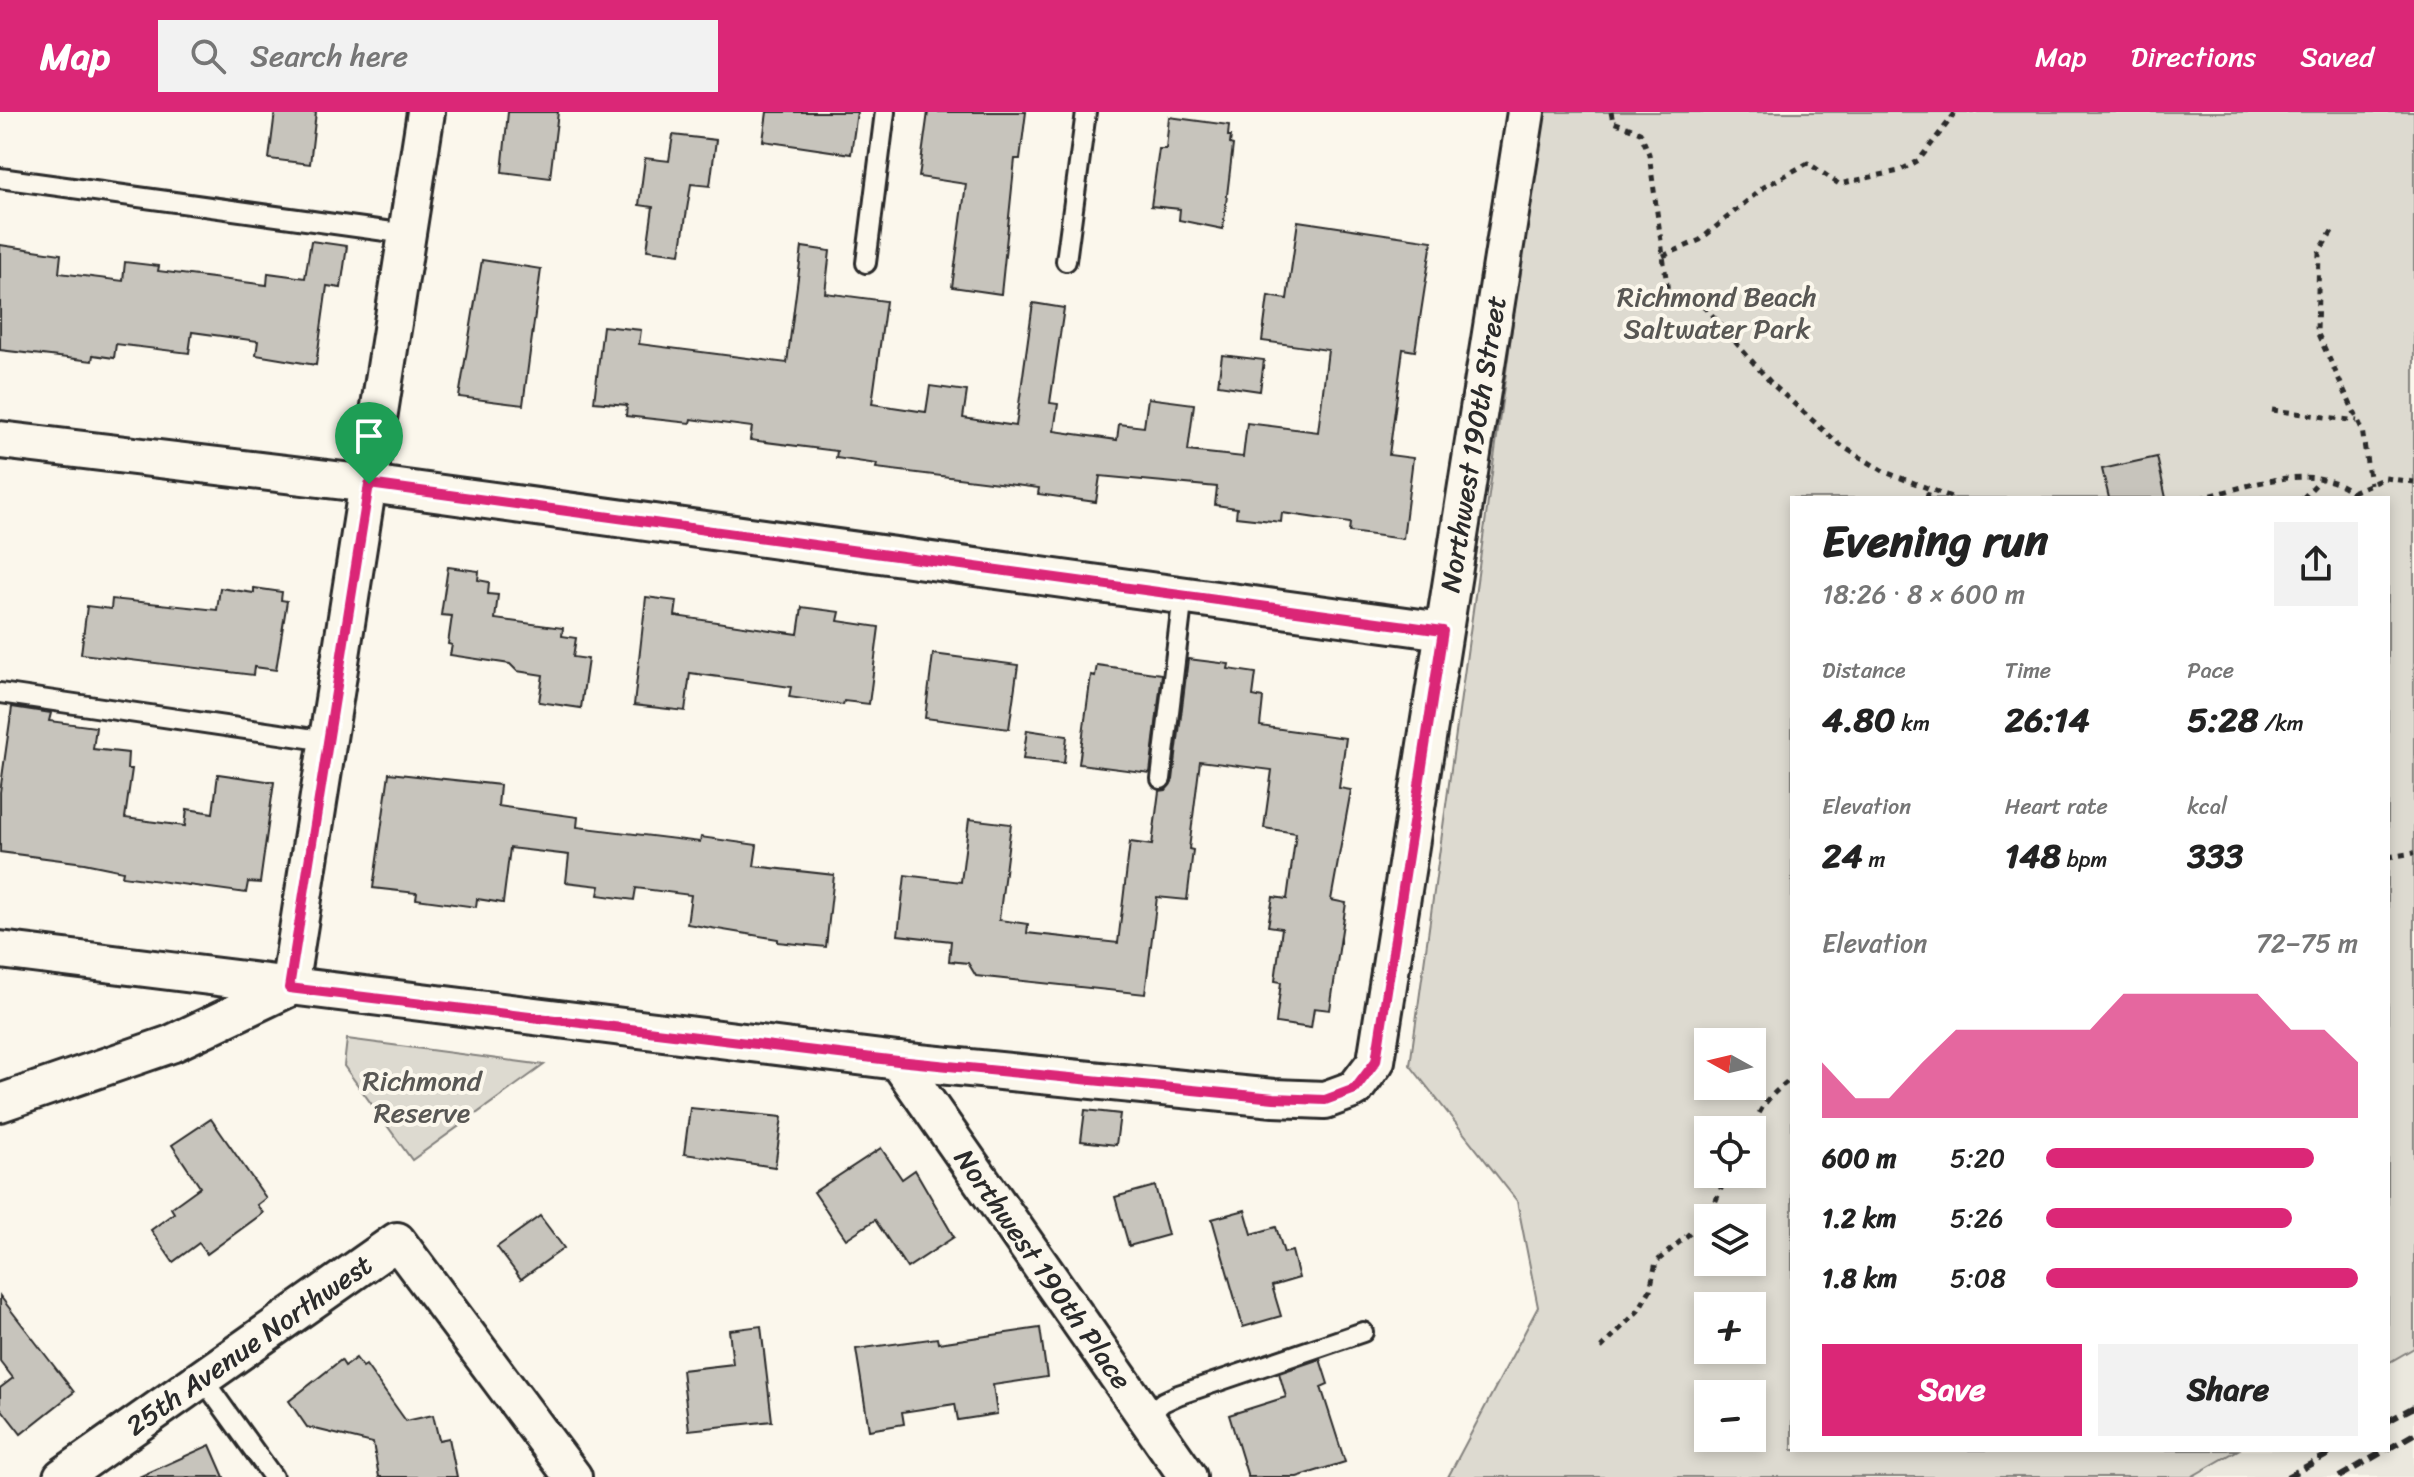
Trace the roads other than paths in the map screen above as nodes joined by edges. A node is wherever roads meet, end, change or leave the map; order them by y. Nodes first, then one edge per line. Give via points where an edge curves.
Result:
1 (426, 112) edge
2 (885, 112) edge
3 (1086, 112) edge
4 (1526, 112) edge
5 (0, 178) edge
6 (407, 234) junction
7 (1066, 261) dead end
8 (866, 263) dead end
9 (0, 440) edge
10 (369, 484) junction
11 (1183, 595) junction
12 (1443, 631) junction
13 (0, 693) edge
14 (328, 741) junction
15 (1161, 779) dead end
16 (0, 950) edge
17 (289, 988) junction
18 (898, 1061) junction
19 (0, 1103) edge
20 (1363, 1332) dead end
21 (202, 1378) junction
22 (1146, 1417) junction
23 (62, 1477) edge
24 (273, 1477) edge
25 (573, 1477) edge
26 (1188, 1477) edge

1 - 6 street
2 - 8 lane
3 - 7 lane
4 - 12 street, Northwest 190th Street
5 - 6 lane
6 - 10 street
9 - 10 street
10 - 11 street
10 - 14 street
11 - 12 street
11 - 15 lane
12 - 18 street, Northwest 190th Street via 1376,1061 1355,1089 1325,1100 1274,1098
13 - 14 lane
14 - 17 street
16 - 17 street
17 - 18 street
17 - 19 street via 171,1044
18 - 22 street, Northwest 190th Place
20 - 22 lane via 1178,1395
21 - 23 street, 25th Avenue Northwest
21 - 24 lane
21 - 25 street, 25th Avenue Northwest via 397,1241
22 - 26 street, Northwest 190th Place

